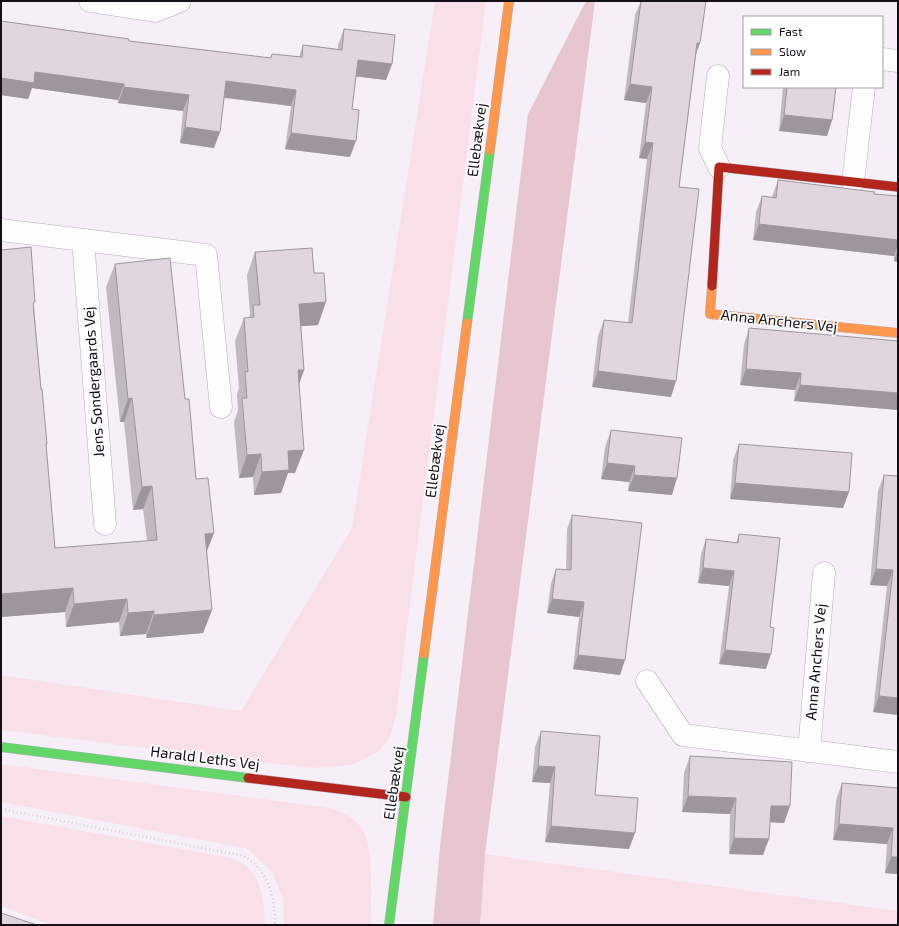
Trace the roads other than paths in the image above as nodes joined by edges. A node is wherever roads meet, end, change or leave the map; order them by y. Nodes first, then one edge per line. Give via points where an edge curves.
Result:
1 (90, 1) edge
2 (180, 1) edge
3 (509, 1) edge
4 (883, 59) edge
5 (898, 61) edge
6 (718, 76) dead end
7 (864, 88) edge
8 (719, 167) junction
9 (853, 182) junction
10 (898, 187) edge
11 (1, 230) edge
12 (83, 240) junction
13 (898, 333) edge
14 (221, 407) dead end
15 (105, 524) dead end
16 (824, 573) dead end
17 (646, 681) dead end
18 (1, 747) edge
19 (809, 751) junction
20 (898, 762) edge
21 (406, 796) junction
22 (389, 925) edge

1 - 2 street via 155,11
3 - 21 street, Ellebækvej
4 - 5 street
6 - 8 street, Anna Anchers Vej via 710,148
7 - 9 street
8 - 9 street
8 - 13 street, Anna Anchers Vej via 710,314
9 - 10 street
11 - 12 street
12 - 14 street via 206,255
12 - 15 street, Jens Søndergaards Vej
16 - 19 street, Anna Anchers Vej
17 - 19 street via 683,735
18 - 21 street, Harald Leths Vej
19 - 20 street
21 - 22 street, Ellebækvej

